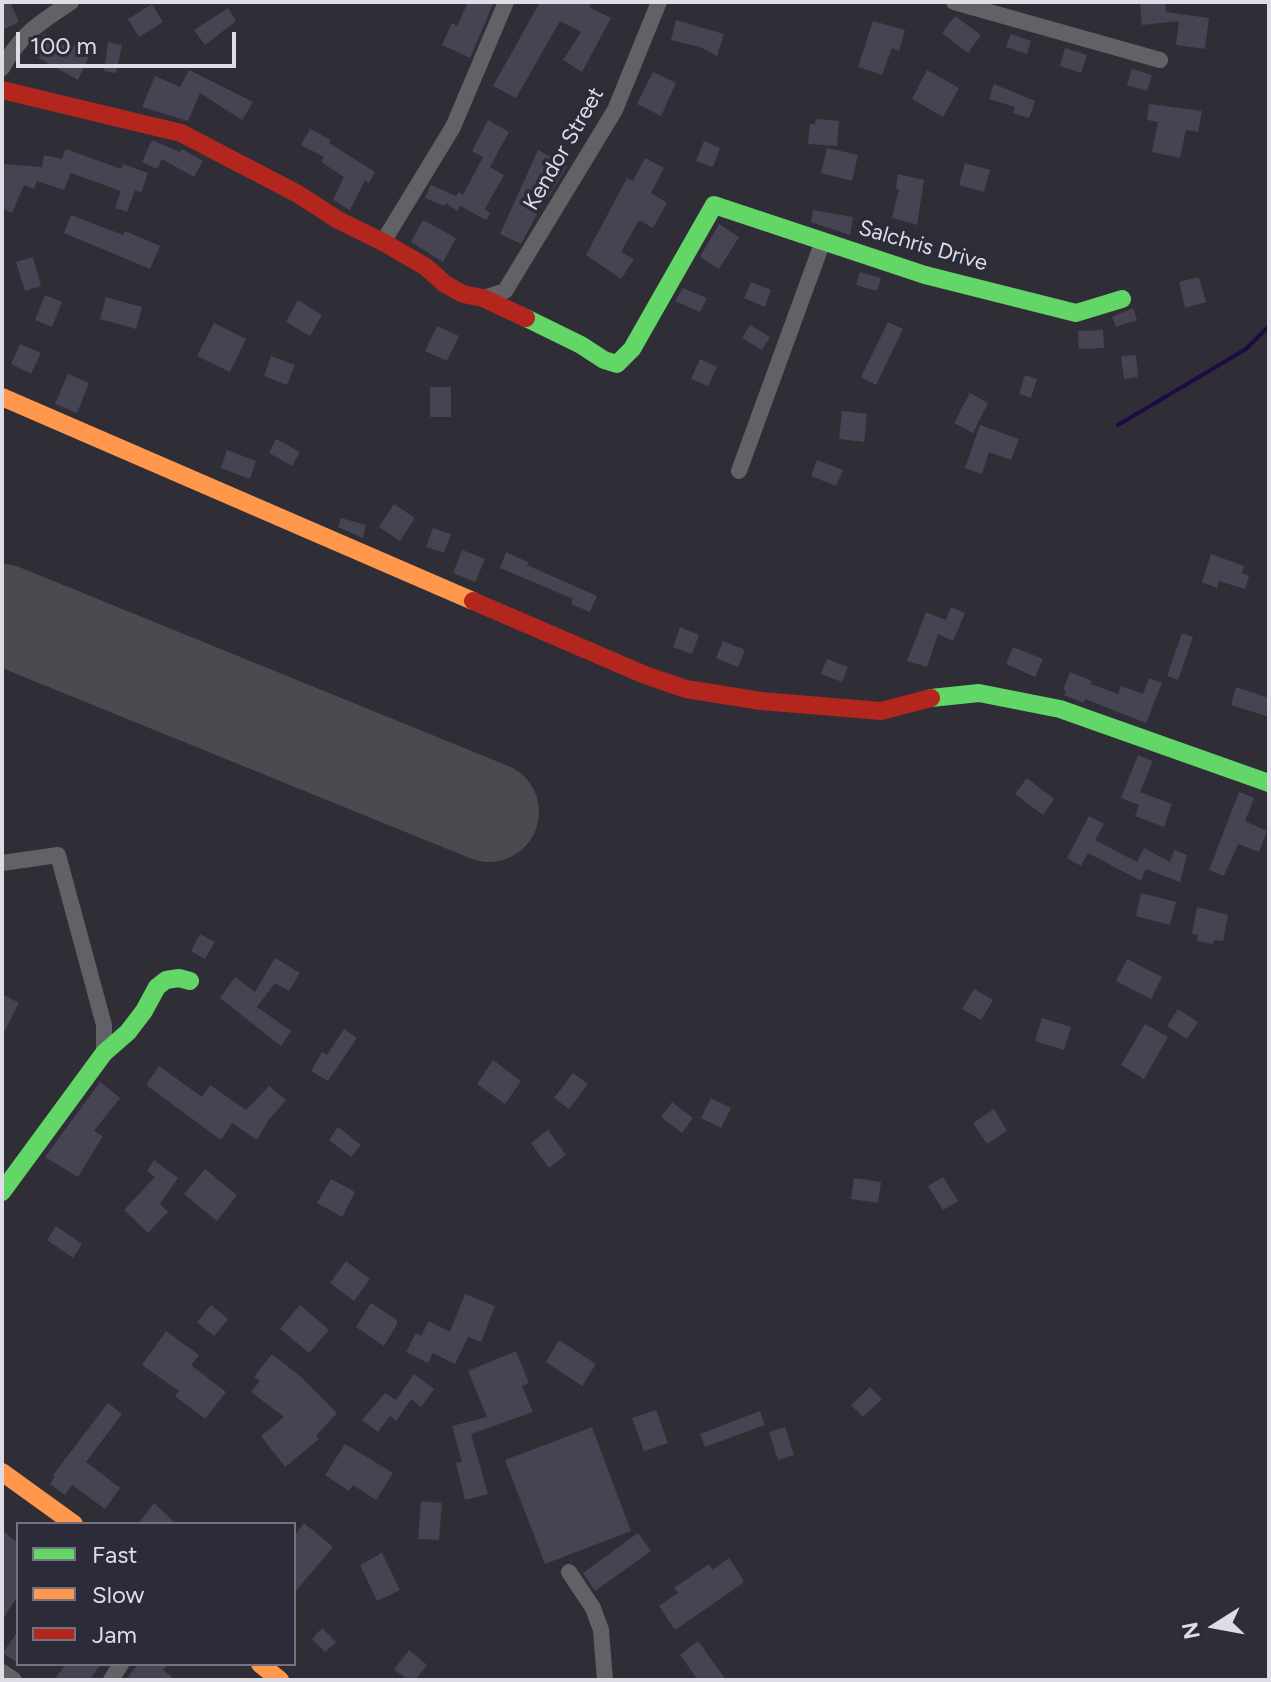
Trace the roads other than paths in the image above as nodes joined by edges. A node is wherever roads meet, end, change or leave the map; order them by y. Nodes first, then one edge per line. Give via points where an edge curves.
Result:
1 (71, 2) edge
2 (506, 2) edge
3 (659, 2) edge
4 (954, 2) edge
5 (1160, 60) dead end
6 (2, 68) edge
7 (2, 90) edge
8 (823, 241) junction
9 (383, 242) junction
10 (483, 298) junction
11 (1122, 299) dead end
12 (2, 397) edge
13 (739, 471) dead end
14 (1269, 783) edge
15 (2, 863) edge
16 (190, 981) dead end
17 (104, 1053) junction
18 (2, 1192) edge
19 (2, 1472) edge
20 (71, 1522) edge
21 (569, 1572) dead end
22 (262, 1666) edge
23 (2, 1672) edge
24 (14, 1680) edge
25 (280, 1680) edge
26 (605, 1680) edge

1 - 6 street via 33,27
2 - 9 street via 453,127
3 - 10 street, Kendor Street via 595,145 505,291
4 - 5 street
7 - 9 main road via 181,133
8 - 10 main road, Salchris Drive via 714,205 632,349 617,364
8 - 11 main road, Salchris Drive via 925,275 1076,313
8 - 13 street
9 - 10 main road via 445,284
12 - 14 main road via 686,689 881,711 928,698 979,693 1060,709
15 - 17 street via 58,855 104,1025
16 - 17 main road via 166,980 157,987 128,1032
17 - 18 main road
19 - 20 main road
21 - 26 street via 601,1630
22 - 25 main road
23 - 24 street

